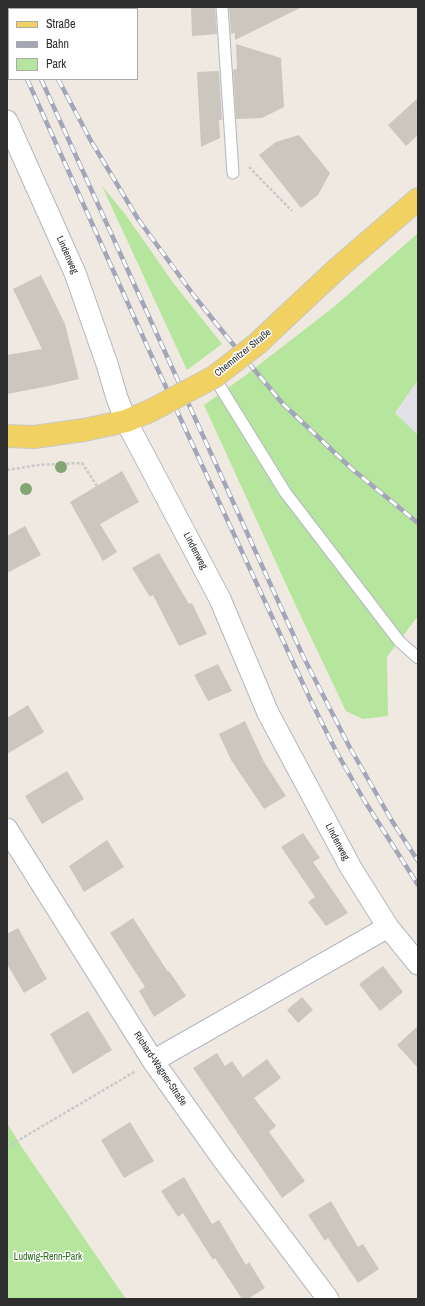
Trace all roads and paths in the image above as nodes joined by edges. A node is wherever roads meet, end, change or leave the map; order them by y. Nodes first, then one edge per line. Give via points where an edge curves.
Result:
1 (222, 7) edge
2 (7, 121) edge
3 (231, 148) junction
4 (233, 173) dead end
5 (418, 199) edge
6 (292, 211) dead end
7 (214, 377) junction
8 (126, 421) junction
9 (7, 436) edge
10 (7, 470) edge
11 (97, 486) dead end
12 (418, 658) edge
13 (7, 829) edge
14 (388, 927) junction
15 (418, 964) edge
16 (154, 1061) junction
17 (7, 1147) edge
18 (328, 1299) edge

1 - 3 lane
2 - 8 street, Lindenweg via 75,273
3 - 4 lane
3 - 6 path
5 - 7 main road, Chemnitzer Straße, bridge via 338,268 257,344
7 - 8 main road, Chemnitzer Straße, bridge
7 - 12 lane via 285,492 398,642
8 - 9 main road, Chemnitzer Straße via 34,437
8 - 14 street, Lindenweg via 220,599 268,713 351,868
10 - 11 path via 38,465 82,463
13 - 16 street, Richard-Wagner-Straße
14 - 15 street, Lindenweg
14 - 16 street
16 - 17 path
16 - 18 street, Richard-Wagner-Straße via 222,1158

